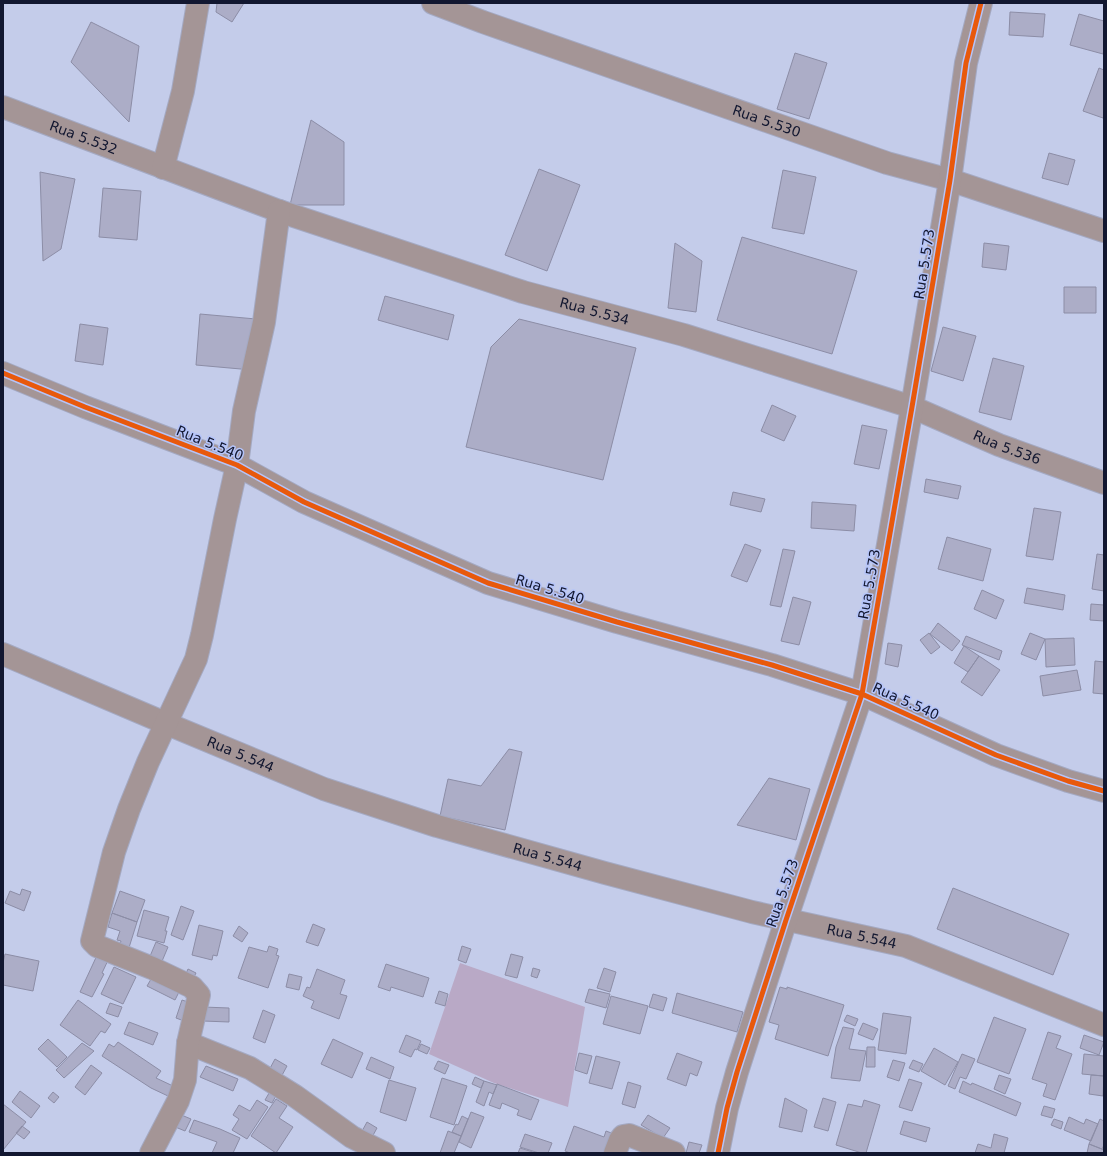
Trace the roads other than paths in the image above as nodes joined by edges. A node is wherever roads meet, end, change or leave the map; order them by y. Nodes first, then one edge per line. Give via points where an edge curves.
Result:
1 (198, 3) edge
2 (433, 3) edge
3 (981, 3) edge
4 (3, 108) edge
5 (163, 168) junction
6 (950, 180) junction
7 (279, 211) junction
8 (1104, 231) edge
9 (3, 373) edge
10 (912, 407) junction
11 (237, 465) junction
12 (1104, 483) edge
13 (3, 654) edge
14 (862, 694) junction
15 (165, 723) junction
16 (1104, 791) edge
17 (786, 920) junction
18 (1104, 1025) edge
19 (188, 1043) junction
20 (721, 1152) edge
21 (151, 1153) edge
22 (384, 1153) edge
23 (615, 1153) edge
24 (674, 1153) edge

1 - 5 street via 183,91
2 - 6 street, Rua 5.530 via 887,163
3 - 6 street, Rua 5.573 via 966,63
4 - 5 street, Rua 5.532
5 - 7 street, Rua 5.532
6 - 8 street, Rua 5.530
6 - 10 street, Rua 5.573
7 - 10 street, Rua 5.534 via 523,292 684,335
7 - 11 street via 264,322 244,411
9 - 11 street, Rua 5.540
10 - 12 street, Rua 5.536 via 999,445
10 - 14 street, Rua 5.573
11 - 14 street, Rua 5.540 via 304,502 488,583 772,665
11 - 15 street via 196,659
13 - 15 street, Rua 5.544
14 - 16 street, Rua 5.540 via 996,755
14 - 17 street, Rua 5.573
15 - 17 street, Rua 5.544 via 324,789 437,826 606,874
15 - 19 street via 114,852 92,940 97,946 152,968 192,987 197,992 199,995
17 - 18 street, Rua 5.544 via 906,946
17 - 20 street, Rua 5.573 via 737,1072 727,1108
19 - 21 street via 185,1080 178,1101
19 - 22 street via 250,1068 295,1096 352,1137
23 - 24 street via 623,1136 629,1135

